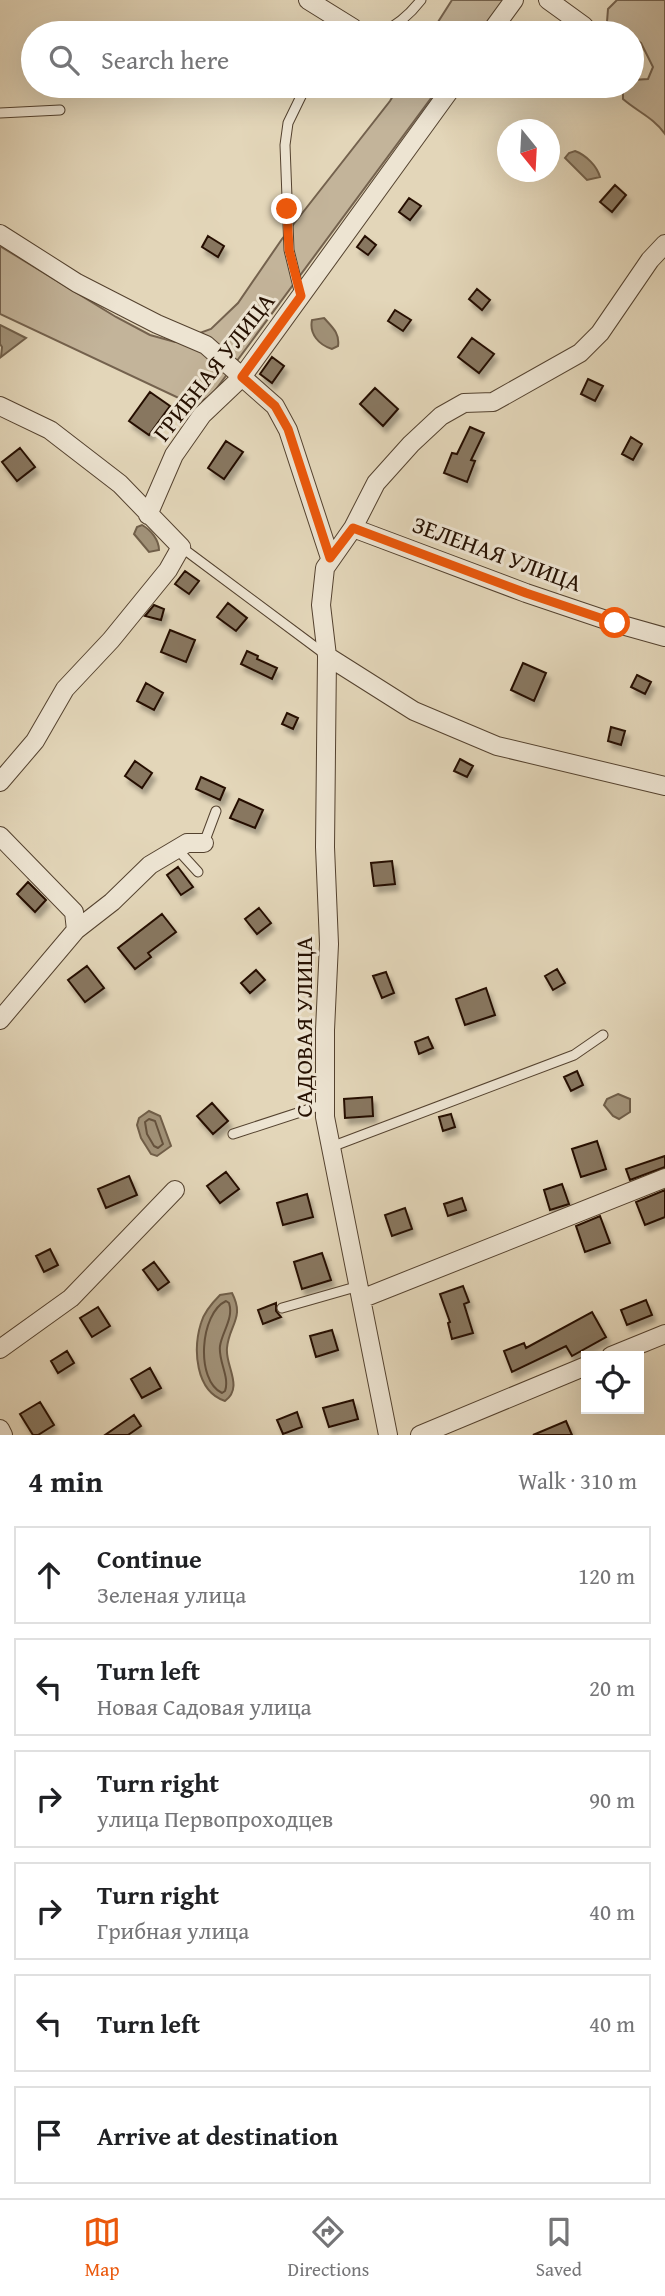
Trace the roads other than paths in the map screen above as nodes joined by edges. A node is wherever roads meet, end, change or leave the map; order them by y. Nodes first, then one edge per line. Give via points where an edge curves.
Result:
1 (309, 0) edge
2 (421, 0) edge
3 (514, 0) edge
4 (548, 0) edge
5 (342, 21) edge
6 (400, 21) edge
7 (499, 21) edge
8 (577, 21) edge
9 (300, 98) edge
10 (444, 98) edge
11 (60, 110) dead end
12 (0, 113) edge
13 (0, 234) edge
14 (665, 244) edge
15 (301, 296) junction
16 (242, 377) junction
17 (0, 406) edge
18 (148, 514) junction
19 (353, 528) junction
20 (181, 547) junction
21 (330, 558) junction
22 (665, 637) edge
23 (327, 656) junction
24 (0, 782) edge
25 (665, 786) edge
26 (216, 811) dead end
27 (0, 836) edge
28 (204, 843) joint
29 (177, 849) junction
30 (198, 872) dead end
31 (76, 930) junction
32 (1, 1016) edge
33 (603, 1035) dead end
34 (325, 1104) junction
35 (233, 1133) dead end
36 (331, 1147) junction
37 (665, 1178) edge
38 (175, 1190) dead end
39 (360, 1292) junction
40 (282, 1308) dead end
41 (665, 1334) edge
42 (0, 1349) edge
43 (623, 1351) edge
44 (581, 1368) edge
45 (0, 1429) edge
46 (3, 1435) edge
47 (388, 1435) edge
48 (420, 1435) edge

1 - 5 street
2 - 6 lane
3 - 7 street
4 - 8 street
9 - 15 lane via 288,123 285,145 289,250
10 - 15 street, ГРИБНАЯ УЛИЦА
11 - 12 lane
13 - 16 street via 77,283 205,345
14 - 19 street via 580,353 493,402 464,403 442,415 376,483
15 - 16 street, ГРИБНАЯ УЛИЦА
16 - 18 street, ГРИБНАЯ УЛИЦА via 202,415 174,455
16 - 21 street via 275,406 288,429
17 - 18 street via 50,430 120,484
18 - 20 street
19 - 21 street
19 - 22 street, ЗЕЛЕНАЯ УЛИЦА via 526,593
20 - 23 lane
20 - 24 street via 111,640 65,689 35,741
21 - 23 street, САДОВАЯ УЛИЦА via 321,605
23 - 25 street via 414,711 496,746
23 - 34 street, САДОВАЯ УЛИЦА
26 - 28 lane
27 - 31 street via 74,912
28 - 29 street via 187,843
29 - 30 lane
29 - 31 street via 150,865
31 - 32 street
33 - 36 lane via 574,1055
34 - 35 lane
34 - 36 street, САДОВАЯ УЛИЦА
36 - 39 street, САДОВАЯ УЛИЦА
37 - 39 street
38 - 42 street via 71,1298
39 - 40 lane
39 - 47 street, САДОВАЯ УЛИЦА
41 - 43 street
44 - 48 street
45 - 46 street

